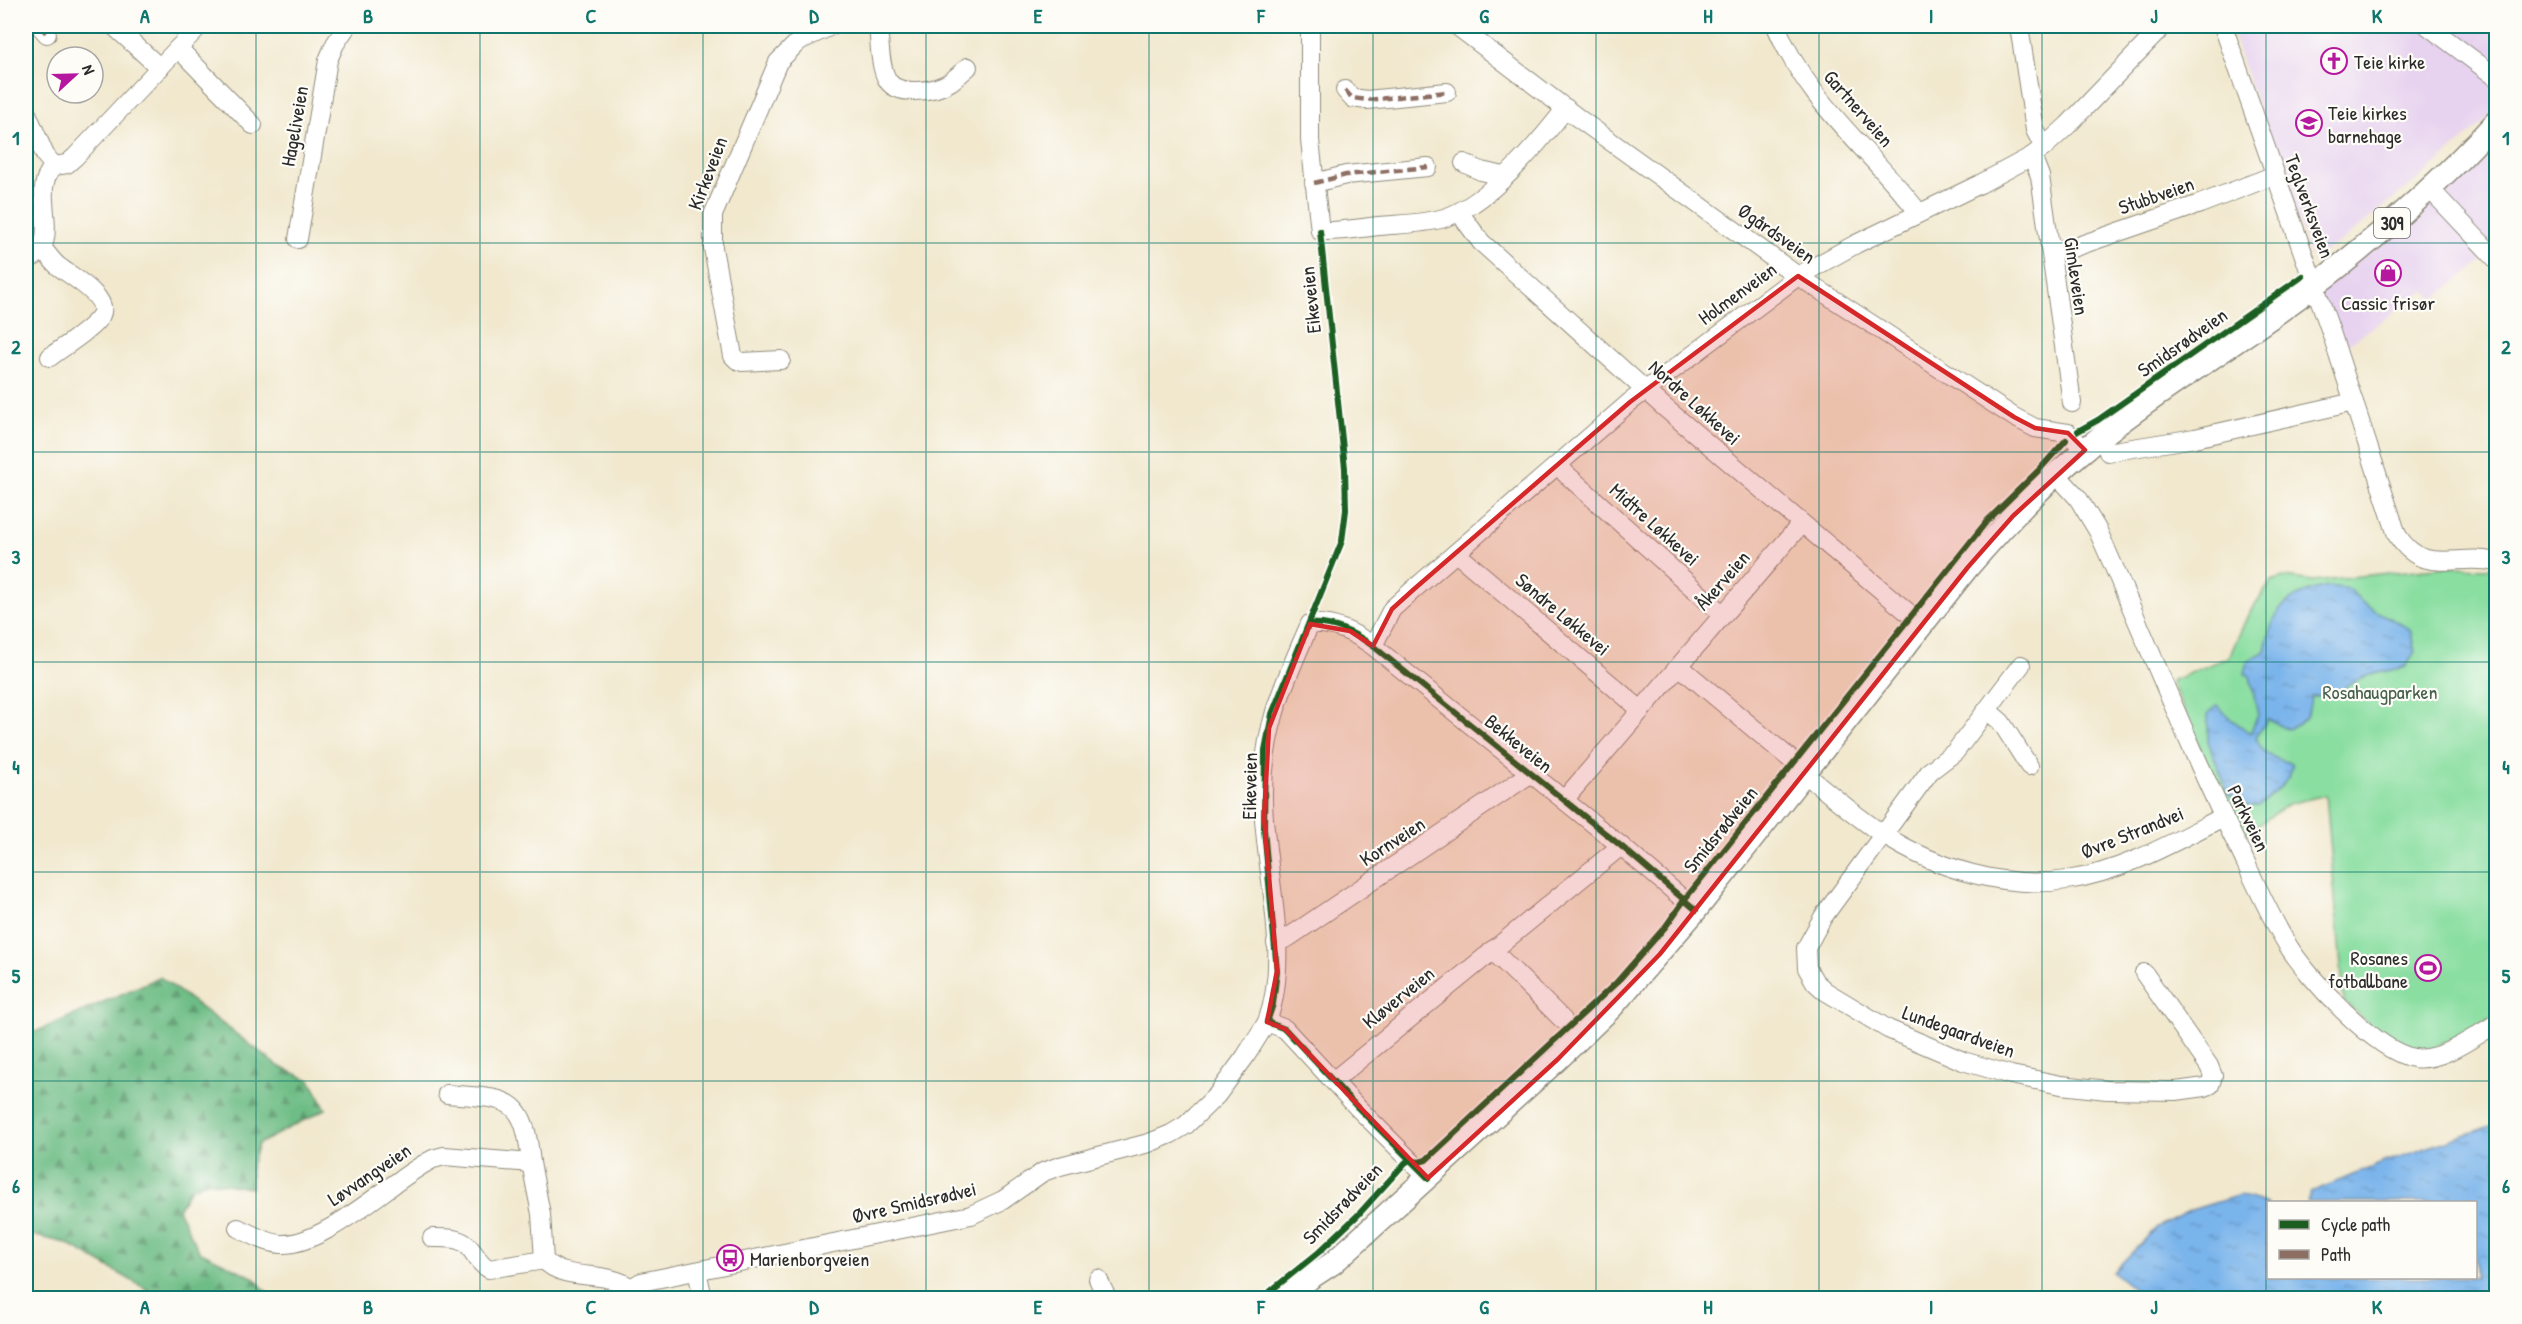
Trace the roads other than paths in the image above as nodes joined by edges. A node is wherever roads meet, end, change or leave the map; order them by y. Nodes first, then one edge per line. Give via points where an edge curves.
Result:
1 (114, 26) edge
2 (199, 26) edge
3 (347, 26) edge
4 (831, 26) edge
5 (878, 26) edge
6 (1310, 26) edge
7 (1456, 26) edge
8 (1776, 26) edge
9 (2019, 26) edge
10 (2163, 26) edge
11 (2223, 26) edge
12 (2428, 26) edge
13 (178, 48) junction
14 (968, 67) dead end
15 (160, 68) junction
16 (2496, 77) edge
17 (1345, 90) dead end
18 (1447, 92) dead end
19 (1566, 108) junction
20 (26, 111) edge
21 (2496, 122) edge
22 (253, 125) dead end
23 (2038, 152) junction
24 (1464, 163) dead end
25 (54, 166) junction
26 (1428, 167) dead end
27 (2275, 175) junction
28 (1504, 176) junction
29 (1314, 183) junction
30 (2430, 189) junction
31 (1458, 212) junction
32 (1919, 213) junction
33 (298, 239) dead end
34 (42, 248) junction
35 (2051, 250) junction
36 (2496, 259) edge
37 (26, 260) edge
38 (1798, 276) junction
39 (2314, 286) junction
40 (50, 357) dead end
41 (781, 360) dead end
42 (1647, 388) junction
43 (2354, 402) junction
44 (2072, 403) dead end
45 (2096, 451) junction
46 (1559, 464) junction
47 (2056, 474) junction
48 (1801, 524) junction
49 (1456, 553) junction
50 (2496, 562) edge
51 (1722, 614) junction
52 (1911, 615) dead end
53 (1310, 624) joint
54 (1373, 646) junction
55 (2021, 665) dead end
56 (1679, 666) junction
57 (1641, 710) junction
58 (1987, 710) junction
59 (2029, 766) dead end
60 (1799, 768) junction
61 (1528, 772) junction
62 (1564, 800) junction
63 (2223, 817) junction
64 (1883, 835) junction
65 (1621, 846) junction
66 (1696, 910) junction
67 (1276, 943) junction
68 (1492, 950) junction
69 (2144, 973) dead end
70 (1563, 1020) dead end
71 (1267, 1022) junction
72 (2496, 1024) edge
73 (1333, 1081) junction
74 (447, 1094) dead end
75 (531, 1163) junction
76 (1428, 1178) junction
77 (238, 1228) dead end
78 (432, 1238) dead end
79 (544, 1260) junction
80 (1334, 1263) junction
81 (697, 1271) junction
82 (1098, 1279) dead end
83 (625, 1293) edge
84 (703, 1299) edge
85 (1107, 1299) edge
86 (1286, 1299) edge
87 (1304, 1299) edge

1 - 15 street
2 - 13 street
3 - 33 street, Hageliveien via 328,60
4 - 41 street, Kirkeveien via 799,42 778,62 718,197 711,224 733,356 742,362
5 - 14 street via 884,73 894,86 906,90 936,88
6 - 29 street
7 - 19 street, Øgårdsveien
8 - 32 street, Gartnerveien via 1811,90
9 - 23 street, Gimleveien
10 - 23 street, Holmenveien
11 - 27 street, Teglverksveien
12 - 16 street
13 - 15 street
13 - 22 street
15 - 25 street via 75,157 67,164
17 - 18 street via 1352,98 1367,100
19 - 28 street
19 - 38 street, Øgårdsveien
20 - 25 street via 45,155
21 - 30 main road, Smidsrødveien / 309
23 - 32 street, Holmenveien
23 - 35 street, Gimleveien
24 - 28 street
25 - 34 street via 44,181 47,231
26 - 29 street via 1346,175
27 - 35 street, Stubbveien via 2072,248
27 - 39 street, Teglverksveien
28 - 31 street
29 - 31 street via 1320,231 1413,223
30 - 36 street
30 - 39 main road, Smidsrødveien / 309
31 - 42 street, Nordre Løkkevei via 1481,242
32 - 38 street, Holmenveien
34 - 37 street
34 - 40 street via 52,261 91,291 103,309 98,318
35 - 44 street, Gimleveien
38 - 42 street, Holmenveien
38 - 45 street, Øgårdsveien via 2013,417 2035,428 2068,433
39 - 43 street, Teglverksveien
39 - 45 main road, Smidsrødveien / 309
42 - 46 street, Holmenveien
42 - 48 street, Nordre Løkkevei
43 - 45 street via 2195,438
43 - 50 street, Teglverksveien via 2397,536 2405,548 2414,556 2431,561
45 - 47 main road, Smidsrødveien / 309
46 - 49 street, Holmenveien
46 - 51 street, Midtre Løkkevei
47 - 60 main road, Smidsrødveien / 309 via 1968,567
47 - 63 street, Parkveien via 2078,498 2097,531
48 - 51 street, Åkerveien
48 - 52 street, Nordre Løkkevei
49 - 54 street, Holmenveien via 1392,609
49 - 57 street, Søndre Løkkevei
51 - 56 street, Åkerveien
53 - 54 street, Bekkeveien via 1350,631
53 - 67 street, Eikeveien via 1272,714 1265,750 1264,829
54 - 61 street, Bekkeveien
55 - 58 street
56 - 57 street, Åkerveien
56 - 60 street
57 - 62 street, Åkerveien
58 - 59 street via 2001,723
58 - 64 street via 1955,752 1930,771
60 - 64 street, Øvre Strandvei
60 - 66 main road, Smidsrødveien / 309
61 - 62 street, Bekkeveien
61 - 67 street, Kornveien via 1455,826
62 - 65 street, Bekkeveien
63 - 64 street, Øvre Strandvei via 2121,865 2043,883 1962,871
63 - 72 street, Parkveien via 2296,957 2377,1041 2402,1054 2424,1059
64 - 69 street, Lundegaardveien via 1813,933 1806,957 1811,977 1825,991 1888,1029 1963,1061 2061,1085 2147,1092 2205,1088 2212,1082 2211,1070
65 - 66 street, Bekkeveien
65 - 68 street, Kløverveien
66 - 76 main road, Smidsrødveien / 309 via 1611,1008
67 - 71 street, Eikeveien via 1276,986
68 - 70 street
68 - 73 street, Kløverveien
71 - 73 street via 1285,1029
71 - 81 street, Øvre Smidsrødvei via 1217,1095 1194,1120 1171,1134 1043,1172 1003,1200 971,1215
73 - 76 street
74 - 75 street via 490,1098 514,1107 528,1132
75 - 77 street, Løvvangveien via 451,1156 433,1159 337,1222 292,1243 272,1242
75 - 79 street via 542,1214
76 - 80 main road, Smidsrødveien / 309
78 - 79 street via 462,1242 489,1269
79 - 83 street via 560,1270 609,1278
80 - 86 main road, Smidsrødveien / 309
80 - 87 main road, Smidsrødveien / 309
81 - 83 street, Øvre Smidsrødvei via 641,1282
81 - 84 street
82 - 85 street

